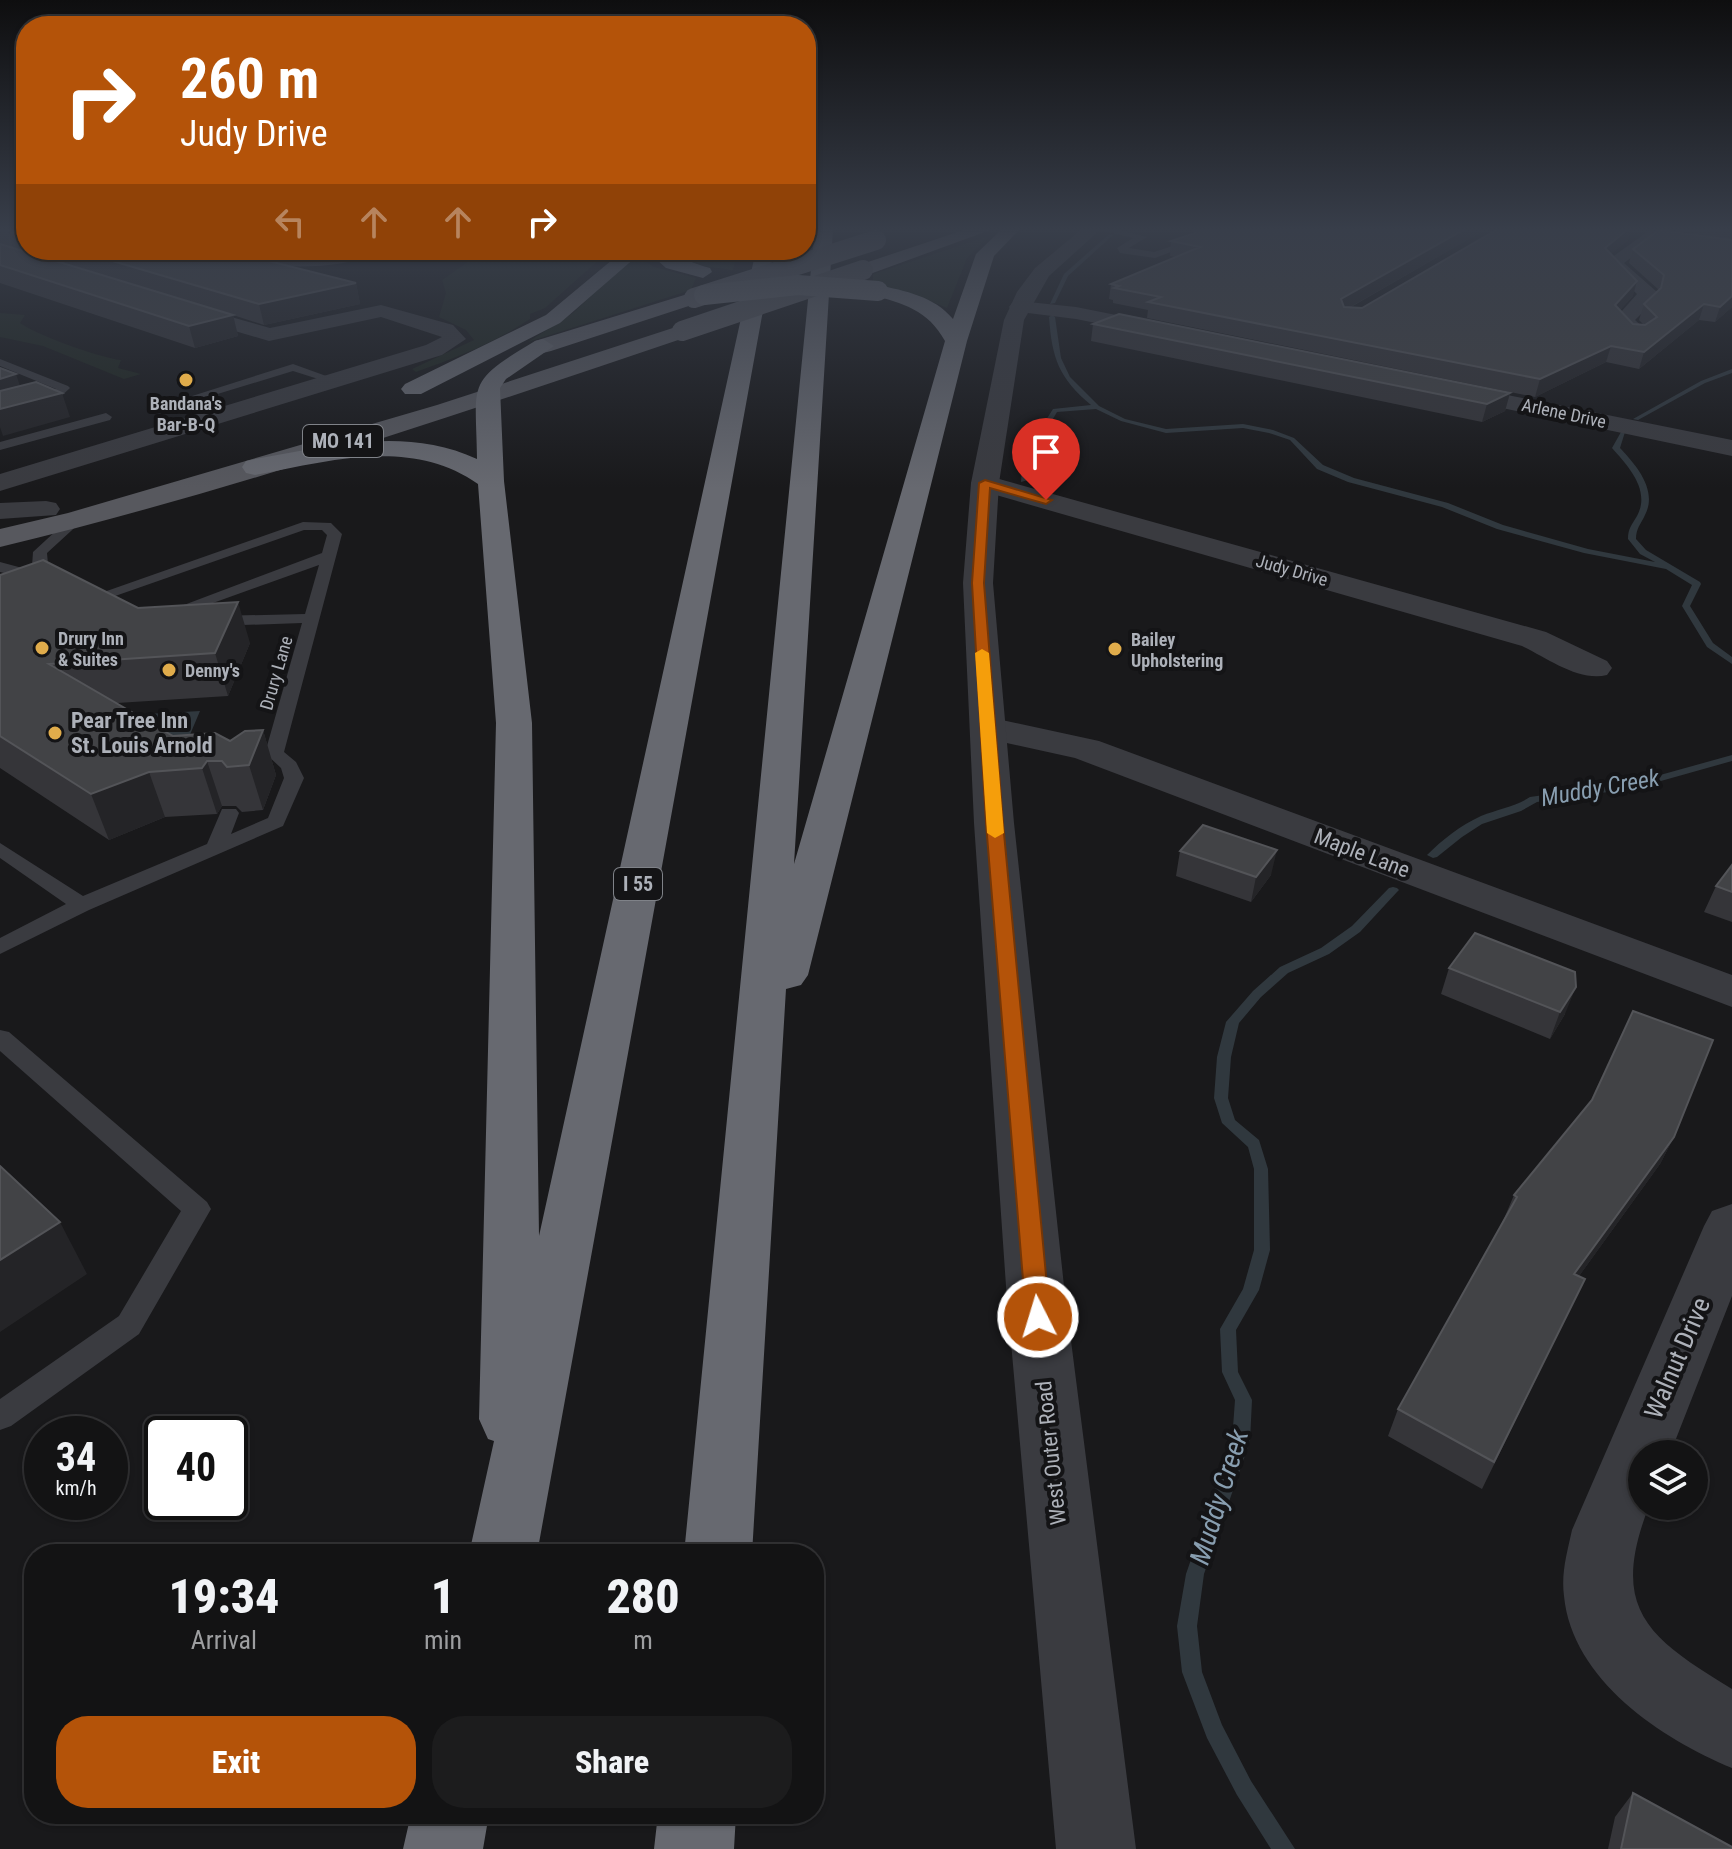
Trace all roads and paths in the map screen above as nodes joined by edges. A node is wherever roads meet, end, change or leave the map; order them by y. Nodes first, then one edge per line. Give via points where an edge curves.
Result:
1 (200, 315) edge
2 (357, 315) edge
3 (388, 315) edge
4 (557, 315) edge
5 (641, 315) edge
6 (729, 315) edge
7 (752, 315) edge
8 (817, 315) edge
9 (941, 315) edge
10 (965, 315) edge
11 (1017, 315) edge
12 (1088, 315) edge
13 (1629, 315) edge
14 (1638, 333) edge
15 (1183, 334) edge
16 (956, 341) junction
17 (543, 346) junction
18 (0, 362) edge
19 (334, 381) junction
20 (1421, 384) edge
21 (413, 389) junction
22 (488, 396) junction
23 (385, 398) dead end
24 (0, 412) edge
25 (106, 417) dead end
26 (216, 417) junction
27 (288, 430) dead end
28 (0, 446) edge
29 (1732, 448) edge
30 (255, 467) junction
31 (491, 481) junction
32 (0, 483) edge
33 (985, 483) junction
34 (46, 509) junction
35 (0, 511) edge
36 (76, 520) junction
37 (0, 527) edge
38 (0, 538) edge
39 (329, 556) junction
40 (0, 567) edge
41 (65, 583) junction
42 (26, 596) edge
43 (92, 599) junction
44 (113, 611) edge
45 (311, 620) junction
46 (1595, 668) dead end
47 (988, 728) junction
48 (229, 813) dead end
49 (216, 847) junction
50 (0, 849) edge
51 (81, 905) junction
52 (0, 947) edge
53 (1732, 992) edge
54 (0, 1038) edge
55 (756, 1087) junction
56 (1732, 1226) edge
57 (0, 1416) edge
58 (506, 1536) edge
59 (719, 1544) edge
60 (1732, 1731) edge
61 (448, 1824) edge
62 (696, 1824) edge
63 (443, 1849) edge
64 (694, 1849) edge
65 (1096, 1849) edge

1 - 2 street via 263,335
3 - 19 street via 438,326 455,339
4 - 21 highway
5 - 17 highway, MO 141
6 - 22 main road, MO 141, bridge
7 - 58 highway, I 55
8 - 55 highway
9 - 16 highway, bridge
10 - 16 highway
11 - 33 street, West Outer Road
12 - 15 street
13 - 14 street via 1623,321
16 - 55 highway
17 - 21 main road, MO 141
17 - 22 highway via 497,374
18 - 24 lane via 64,388 53,397
19 - 26 street
19 - 26 lane via 293,367 176,403
20 - 29 street, Arlene Drive
21 - 23 main road, MO 141
22 - 30 main road, MO 141
22 - 31 highway
25 - 28 lane
26 - 32 street
27 - 34 main road, MO 141
30 - 31 highway via 346,452 426,451 475,466
30 - 36 main road, MO 141
31 - 58 highway via 514,723
33 - 46 street, Judy Drive via 1534,639
33 - 47 street, West Outer Road via 978,583
34 - 35 street
34 - 37 main road, MO 141
36 - 38 main road, MO 141
36 - 41 lane via 40,552 40,566
39 - 43 lane via 335,534 326,526 303,526
39 - 45 lane
39 - 45 lane, Drury Lane via 148,621
40 - 41 lane
41 - 42 lane
41 - 43 lane
43 - 44 lane
45 - 49 lane, Drury Lane via 268,757 289,766 294,778 276,822
47 - 53 street, Maple Lane via 1086,749
47 - 65 street, West Outer Road via 1037,1302
48 - 49 lane
49 - 51 lane
50 - 51 lane
51 - 52 lane
54 - 57 lane via 197,1209 129,1325
55 - 59 highway
56 - 60 street, Walnut Drive via 1598,1552 1594,1575 1607,1626 1649,1677
61 - 63 highway
62 - 64 highway

